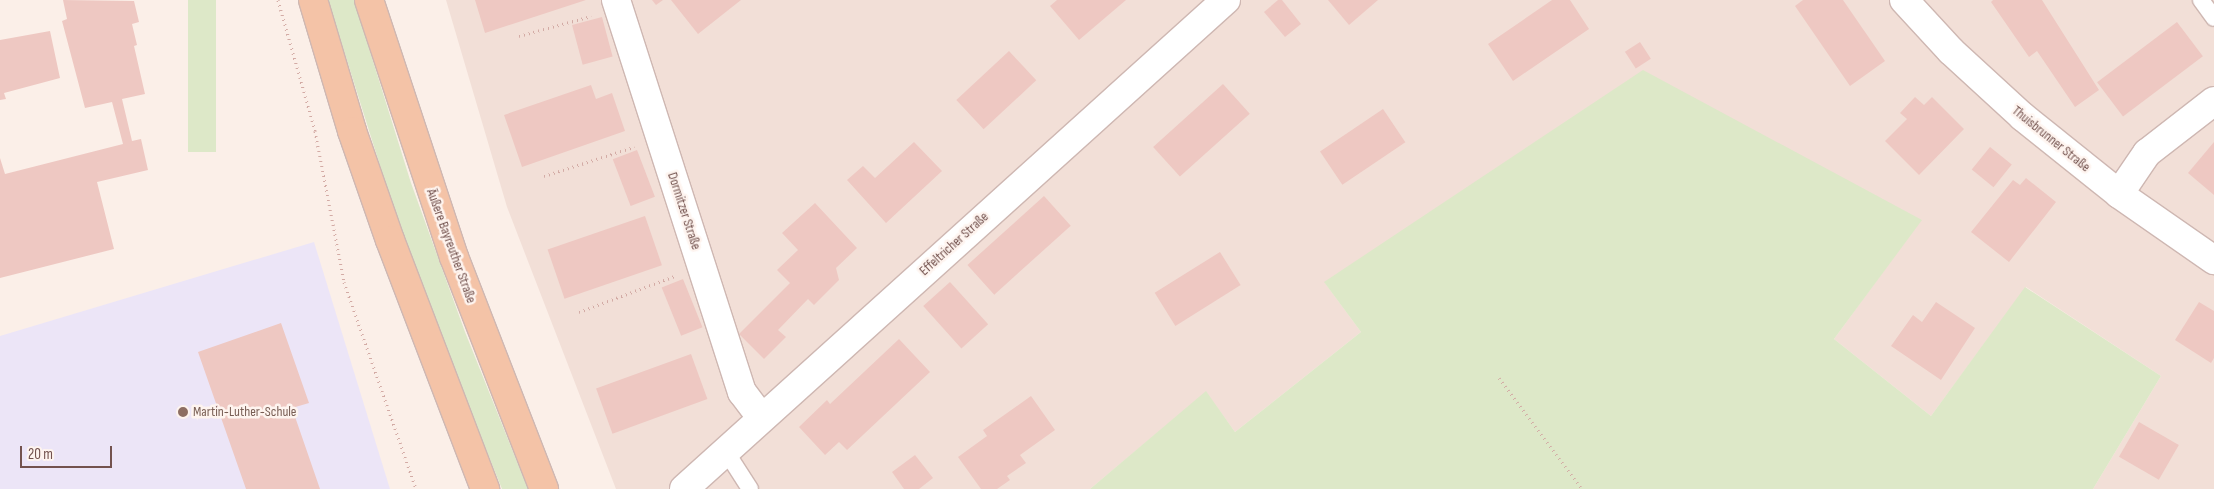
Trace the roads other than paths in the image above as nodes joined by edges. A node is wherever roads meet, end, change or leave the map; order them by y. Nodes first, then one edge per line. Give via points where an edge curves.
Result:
1 (313, 0) edge
2 (368, 0) edge
3 (1226, 0) edge
4 (1904, 0) edge
5 (2201, 0) edge
6 (617, 4) edge
7 (2214, 18) edge
8 (2214, 101) edge
9 (2118, 194) junction
10 (2214, 260) edge
11 (761, 417) junction
12 (725, 450) junction
13 (485, 489) edge
14 (544, 489) edge
15 (684, 489) edge
16 (750, 489) edge

1 - 13 main road via 352,131 390,240
2 - 14 main road, Äußere Bayreuther Straße via 454,257
3 - 11 street, Effeltricher Straße
4 - 9 street, Thuisbrunner Straße via 1951,51 2016,111
5 - 7 lane
6 - 11 street, Dormitzer Straße via 742,392
8 - 9 street via 2147,153
9 - 10 street, Thuisbrunner Straße
11 - 12 street, Effeltricher Straße
12 - 15 street, Effeltricher Straße
12 - 16 lane

